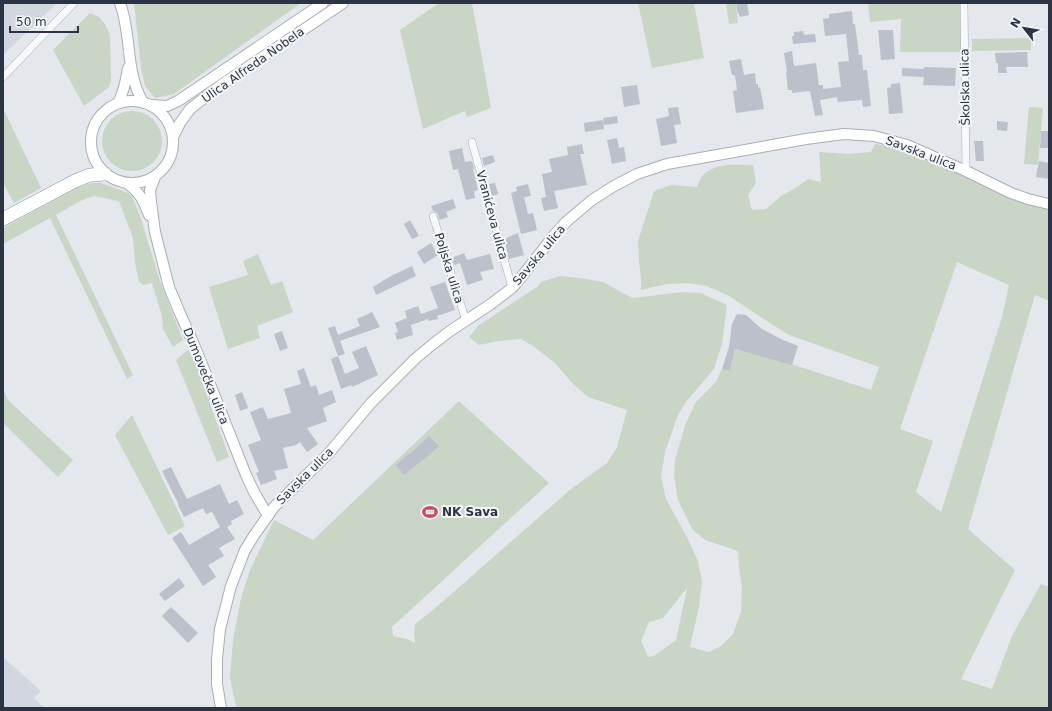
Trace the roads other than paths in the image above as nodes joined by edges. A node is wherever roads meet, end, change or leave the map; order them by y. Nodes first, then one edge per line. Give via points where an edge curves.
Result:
1 (74, 3) edge
2 (120, 3) edge
3 (323, 3) edge
4 (343, 3) edge
5 (964, 3) edge
6 (130, 60) junction
7 (3, 77) edge
8 (118, 103) junction
9 (147, 103) junction
10 (173, 137) junction
11 (472, 142) dead end
12 (966, 170) junction
13 (105, 174) junction
14 (155, 177) junction
15 (128, 184) junction
16 (1049, 204) edge
17 (433, 216) dead end
18 (3, 219) edge
19 (155, 232) junction
20 (512, 288) junction
21 (466, 321) junction
22 (268, 516) junction
23 (221, 708) edge

1 - 7 street
2 - 6 street
3 - 9 street, Ulica Alfreda Nobela via 178,101 167,106
4 - 10 street, Ulica Alfreda Nobela via 196,104 180,123
5 - 12 street, Školska ulica
6 - 8 street via 126,86
6 - 9 street via 135,87
8 - 9 street
8 - 13 street via 107,109 92,129 92,153 97,165
9 - 10 street via 162,113
10 - 14 street via 170,160
11 - 20 street, Vranićeva ulica
12 - 16 street, Savska ulica via 1016,195
12 - 20 street, Savska ulica via 895,141 874,136 844,134 806,138 668,164 628,178 582,207 566,222
13 - 15 street via 116,181
13 - 18 highway via 90,175 75,181
14 - 15 street via 138,184
14 - 19 street, Dumovečka ulica via 150,190
15 - 19 street, Dumovečka ulica via 142,199
17 - 21 street, Poljska ulica
19 - 22 street, Dumovečka ulica via 169,287 246,475
20 - 21 street, Savska ulica
21 - 22 street, Savska ulica via 415,359 371,403 329,453 279,501
22 - 23 street, Savska ulica via 245,550 230,586 225,606 217,659 217,684

